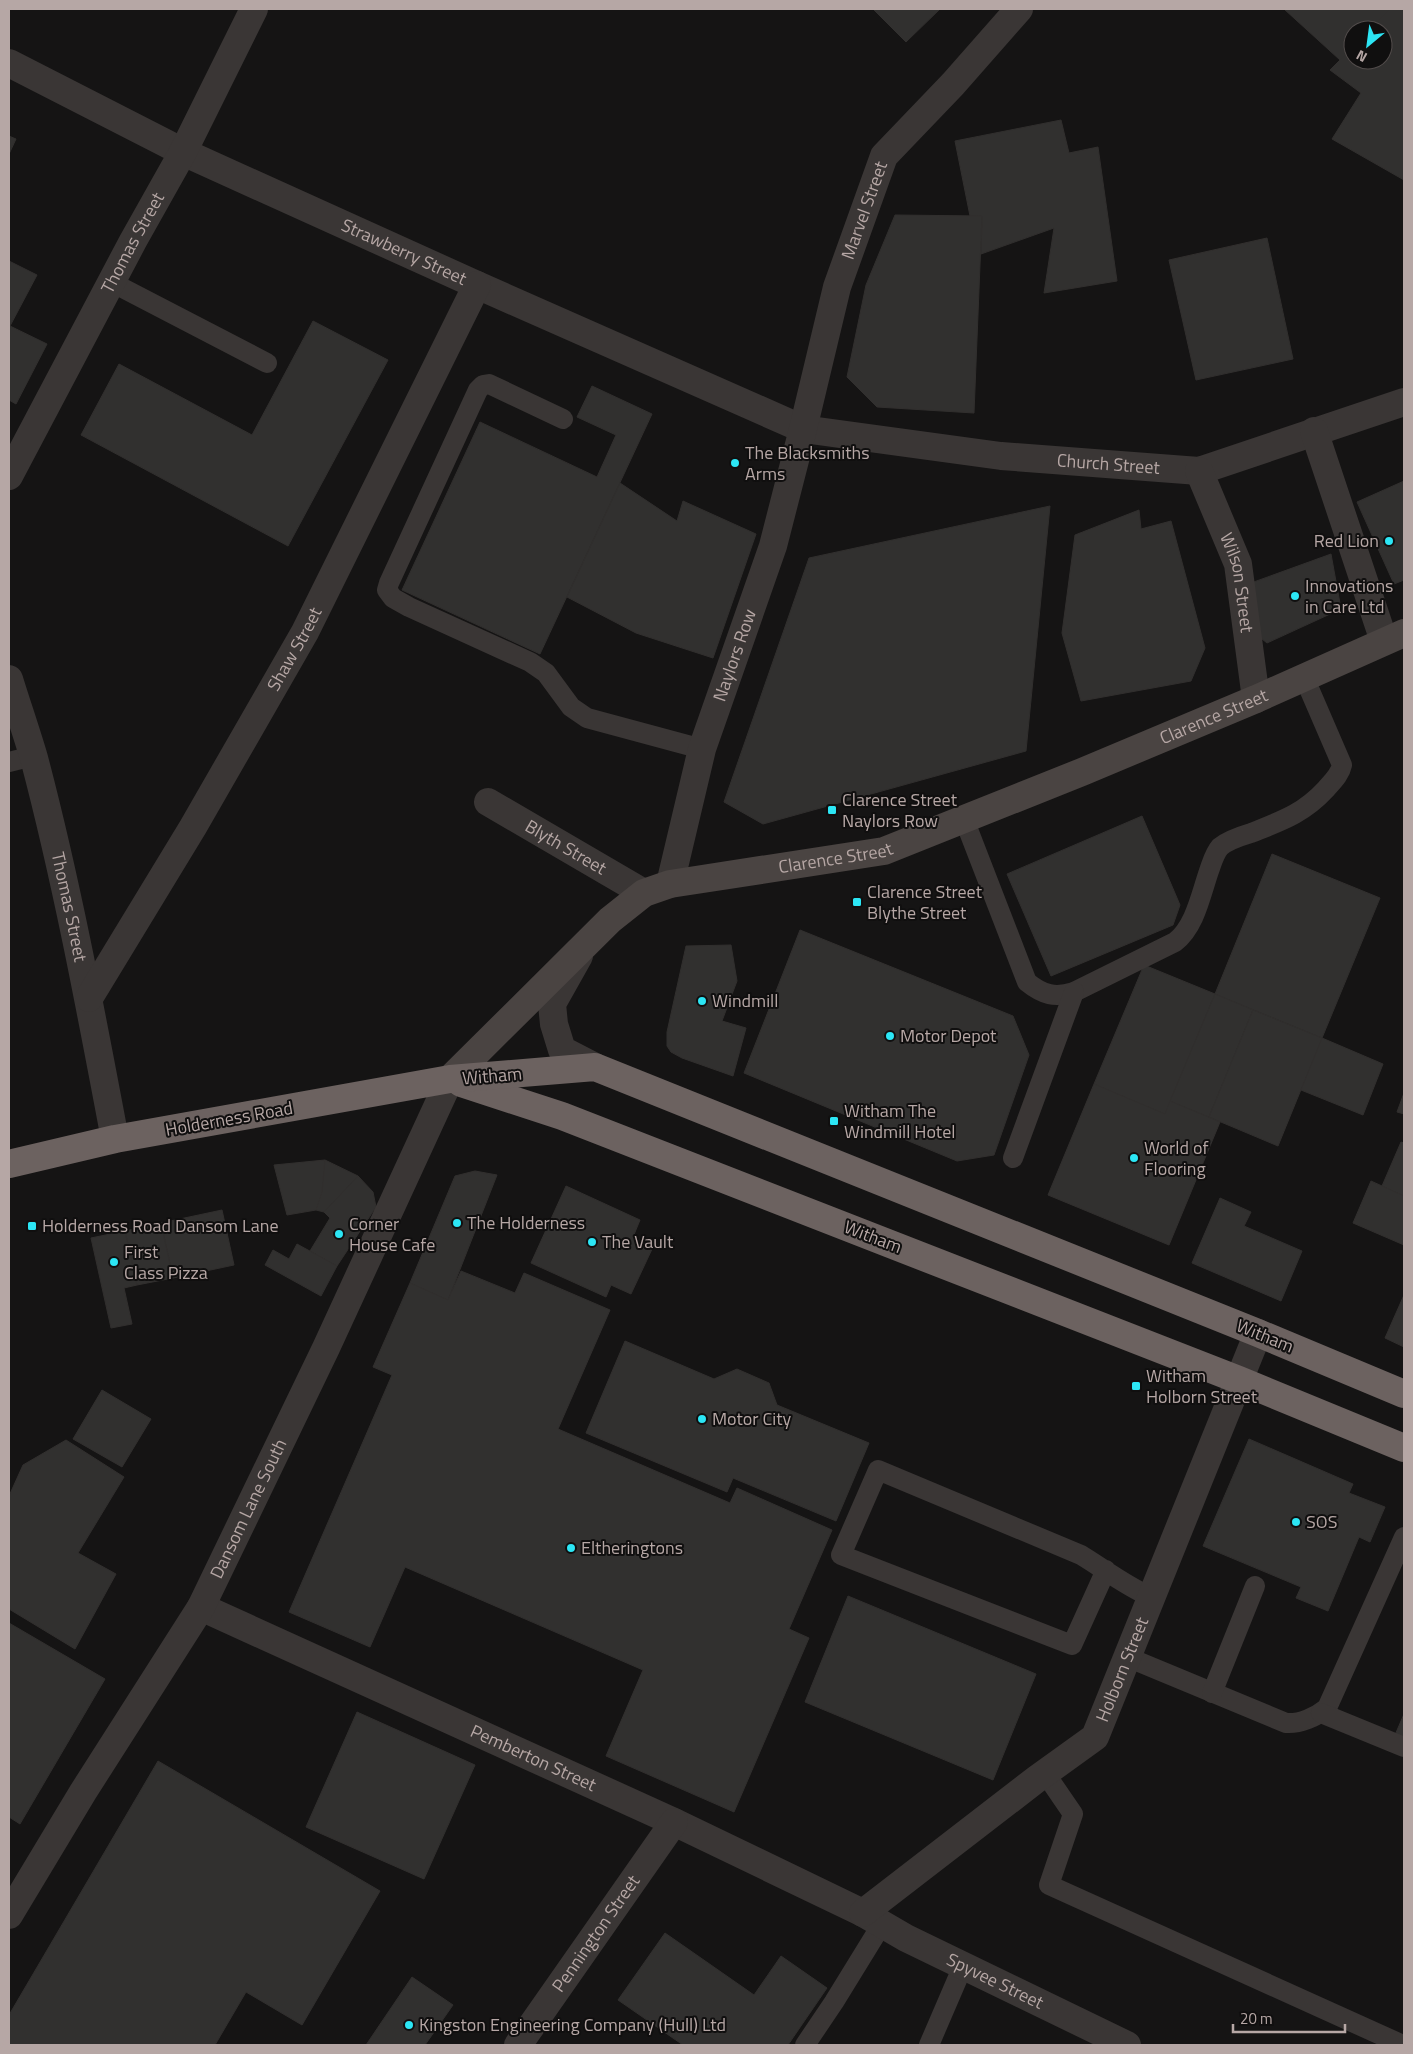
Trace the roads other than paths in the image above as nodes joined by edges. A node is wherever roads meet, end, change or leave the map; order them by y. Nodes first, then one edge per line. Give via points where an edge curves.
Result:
1 (254, 9) edge
2 (1019, 9) edge
3 (9, 64) edge
4 (183, 152) junction
5 (110, 282) junction
6 (477, 286) junction
7 (266, 363) dead end
8 (1404, 402) edge
9 (563, 419) dead end
10 (804, 429) junction
11 (1314, 431) junction
12 (1199, 471) junction
13 (9, 476) edge
14 (1394, 637) edge
15 (1304, 677) junction
16 (9, 679) edge
17 (1256, 699) junction
18 (702, 749) junction
19 (21, 759) edge
20 (488, 802) dead end
21 (964, 819) junction
22 (670, 884) junction
23 (644, 893) junction
24 (588, 942) junction
25 (1074, 992) junction
26 (89, 998) junction
27 (595, 1067) junction
28 (450, 1079) junction
29 (116, 1139) junction
30 (1013, 1158) dead end
31 (9, 1164) edge
32 (1258, 1333) junction
33 (1239, 1380) junction
34 (1404, 1394) edge
35 (1404, 1448) edge
36 (1404, 1537) edge
37 (1398, 1566) edge
38 (1106, 1570) junction
39 (1255, 1586) dead end
40 (1151, 1597) junction
41 (201, 1607) junction
42 (1127, 1657) junction
43 (1212, 1693) junction
44 (1321, 1713) junction
45 (1404, 1747) edge
46 (1045, 1773) junction
47 (674, 1822) junction
48 (9, 1915) edge
49 (872, 1918) junction
50 (962, 1966) junction
51 (518, 2045) edge
52 (805, 2045) edge
53 (929, 2045) edge
54 (1127, 2045) edge
55 (1403, 2045) edge

1 - 4 street, Thomas Street
2 - 10 street, Marvel Street via 884,156 837,287
3 - 4 street, Strawberry Street
4 - 5 street, Thomas Street
4 - 6 street, Strawberry Street
5 - 7 lane
5 - 13 street, Thomas Street
6 - 10 street, Strawberry Street
6 - 26 street, Shaw Street via 305,632 198,819
8 - 11 street, Church Street
9 - 18 lane via 489,384 483,385 387,590 393,598 409,607 530,662 546,673 571,707 587,718
10 - 12 street, Church Street via 1001,456
10 - 18 street, Naylors Row via 773,546
11 - 12 street, Church Street
11 - 14 street
12 - 17 street, Wilson Street via 1238,564
14 - 15 street, Clarence Street
15 - 17 street, Clarence Street
15 - 25 lane via 1342,764 1341,771 1313,804 1221,847 1214,856 1183,936
16 - 19 street, Thomas Street
17 - 21 street, Clarence Street
18 - 22 street, Naylors Row
19 - 26 street, Thomas Street
20 - 23 street, Blyth Street
21 - 22 street, Clarence Street via 884,850
21 - 25 lane via 1027,982 1048,995 1062,996
22 - 23 street, Clarence Street
23 - 24 street, Clarence Street
24 - 27 street via 552,1004 562,1050
24 - 28 street, Clarence Street
25 - 30 lane
26 - 29 street, Thomas Street
27 - 28 highway, Witham
27 - 32 highway, Witham
28 - 29 highway, Holderness Road
28 - 33 highway, Witham via 562,1116
28 - 41 street, Dansom Lane South via 326,1348
29 - 31 highway, Holderness Road
32 - 33 street, Holborn Street
32 - 34 highway, Witham
33 - 35 highway, Witham
33 - 40 street, Holborn Street
36 - 37 lane
37 - 44 lane
38 - 38 lane via 1081,1555 878,1470 842,1555 1072,1645
38 - 40 lane via 1132,1589
39 - 43 lane
40 - 42 street, Holborn Street
41 - 47 street, Pemberton Street
41 - 48 street, Dansom Lane South
42 - 43 lane
42 - 46 street, Holborn Street via 1095,1737
43 - 44 lane via 1286,1723
44 - 45 lane
46 - 49 street, Holborn Street
46 - 55 lane via 1073,1814 1049,1885
47 - 49 street, Pemberton Street
47 - 51 street, Pennington Street
49 - 50 street, Spyvee Street
49 - 52 lane via 834,2002
50 - 53 lane
50 - 54 street, Spyvee Street

